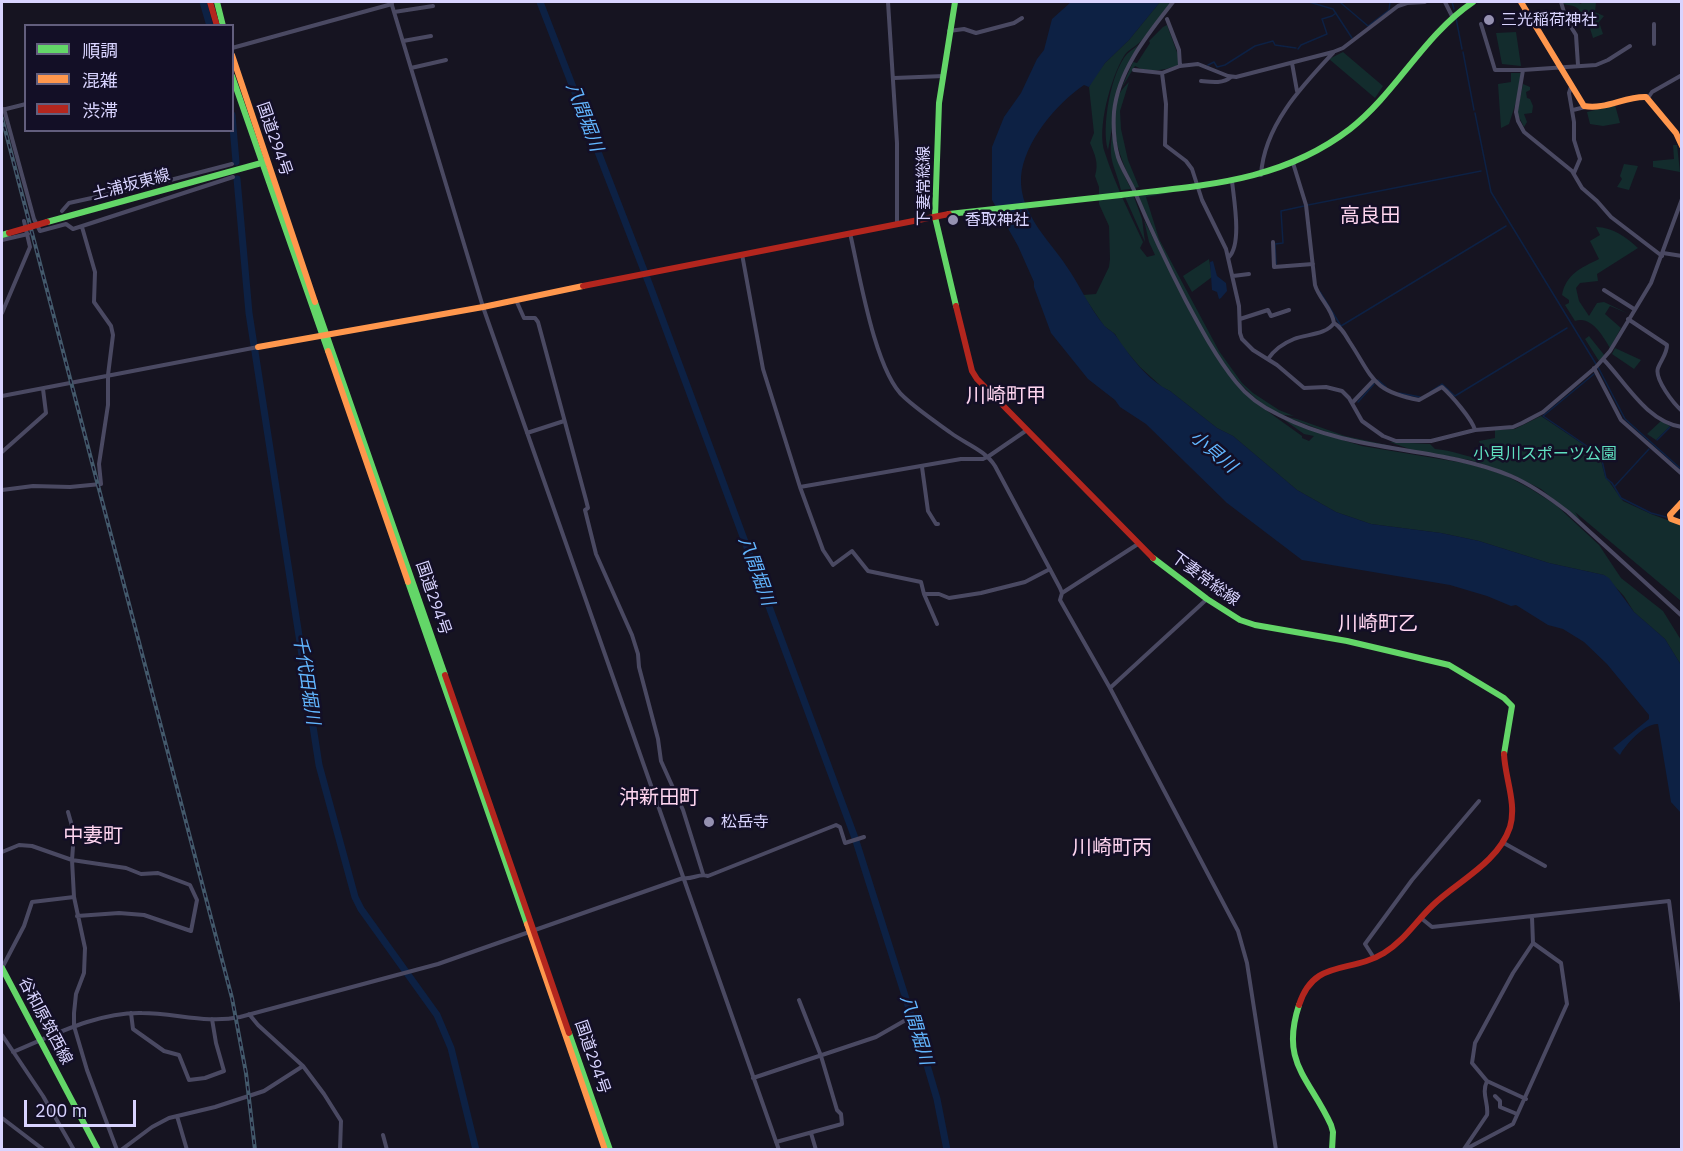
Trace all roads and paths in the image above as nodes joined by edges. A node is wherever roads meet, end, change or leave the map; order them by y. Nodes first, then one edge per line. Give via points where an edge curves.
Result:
1 (210, 2) edge
2 (217, 2) edge
3 (888, 2) edge
4 (955, 2) edge
5 (1173, 2) edge
6 (1407, 2) edge
7 (1425, 2) edge
8 (1445, 2) edge
9 (1473, 2) edge
10 (1521, 2) edge
11 (1562, 2) edge
12 (391, 3) edge
13 (433, 6) dead end
14 (394, 12) junction
15 (1452, 16) junction
16 (1022, 18) dead end
17 (1167, 19) dead end
18 (216, 24) edge
19 (223, 24) edge
20 (1481, 24) dead end
21 (1654, 24) dead end
22 (949, 31) junction
23 (431, 36) dead end
24 (403, 41) junction
25 (1654, 44) dead end
26 (1630, 46) dead end
27 (234, 47) edge
28 (1333, 52) junction
29 (446, 60) dead end
30 (234, 61) edge
31 (1292, 63) junction
32 (1578, 65) junction
33 (1180, 66) junction
34 (1559, 67) junction
35 (411, 68) junction
36 (1134, 70) dead end
37 (1523, 70) junction
38 (1162, 73) junction
39 (1682, 75) edge
40 (944, 76) junction
41 (1231, 77) junction
42 (894, 78) junction
43 (234, 81) edge
44 (1201, 81) dead end
45 (1571, 87) junction
46 (1298, 91) junction
47 (1648, 98) junction
48 (24, 105) edge
49 (1585, 106) junction
50 (3, 110) edge
51 (1572, 111) junction
52 (1680, 137) edge
53 (1682, 146) edge
54 (265, 162) junction
55 (1293, 163) junction
56 (232, 164) dead end
57 (1574, 174) junction
58 (1261, 175) junction
59 (233, 177) dead end
60 (1232, 181) junction
61 (1197, 185) junction
62 (1133, 193) junction
63 (1682, 199) edge
64 (62, 211) dead end
65 (935, 217) junction
66 (24, 221) dead end
67 (897, 224) junction
68 (82, 226) junction
69 (850, 233) junction
70 (28, 234) junction
71 (2, 235) edge
72 (2, 240) edge
73 (1273, 242) dead end
74 (741, 254) junction
75 (1662, 255) junction
76 (1682, 256) edge
77 (1229, 257) junction
78 (1313, 264) junction
79 (1249, 274) dead end
80 (1233, 276) junction
81 (1604, 290) dead end
82 (516, 300) junction
83 (483, 307) junction
84 (1634, 309) junction
85 (1289, 310) dead end
86 (2, 314) edge
87 (1239, 319) junction
88 (1628, 319) junction
89 (1334, 323) junction
90 (325, 336) junction
91 (255, 348) joint
92 (1268, 359) junction
93 (1604, 360) junction
94 (1596, 367) junction
95 (108, 375) junction
96 (1374, 380) junction
97 (43, 389) junction
98 (2, 396) edge
99 (1352, 403) junction
100 (1682, 411) edge
101 (564, 422) junction
102 (1682, 427) edge
103 (1475, 429) junction
104 (1027, 430) junction
105 (527, 433) junction
106 (2, 452) edge
107 (989, 456) junction
108 (922, 467) junction
109 (1682, 474) edge
110 (800, 487) junction
111 (2, 490) edge
112 (1682, 502) edge
113 (1682, 523) edge
114 (938, 524) dead end
115 (1138, 543) junction
116 (1050, 569) junction
117 (1062, 593) junction
118 (924, 594) junction
119 (1208, 599) junction
120 (1682, 616) edge
121 (938, 624) dead end
122 (1110, 688) junction
123 (1479, 801) dead end
124 (68, 812) dead end
125 (864, 837) dead end
126 (1502, 842) junction
127 (2, 852) edge
128 (72, 860) junction
129 (1545, 866) dead end
130 (702, 874) junction
131 (683, 879) junction
132 (74, 897) junction
133 (77, 916) junction
134 (1532, 917) junction
135 (1421, 918) junction
136 (532, 932) junction
137 (1533, 943) junction
138 (1374, 958) junction
139 (2, 968) edge
140 (799, 1000) dead end
141 (1682, 1002) edge
142 (131, 1013) junction
143 (249, 1014) junction
144 (212, 1019) junction
145 (904, 1021) dead end
146 (74, 1026) junction
147 (2, 1035) edge
148 (40, 1041) junction
149 (13, 1052) junction
150 (821, 1056) junction
151 (303, 1066) junction
152 (753, 1078) junction
153 (1487, 1081) junction
154 (1495, 1096) dead end
155 (1526, 1099) junction
156 (1517, 1114) junction
157 (177, 1116) junction
158 (2, 1118) edge
159 (812, 1133) junction
160 (383, 1135) dead end
161 (776, 1142) junction
162 (44, 1149) edge
163 (74, 1149) edge
164 (98, 1149) edge
165 (119, 1149) edge
166 (187, 1149) edge
167 (340, 1149) edge
168 (387, 1149) edge
169 (605, 1149) edge
170 (610, 1149) edge
171 (780, 1149) edge
172 (816, 1149) edge
173 (1276, 1149) edge
174 (1332, 1149) edge
175 (1464, 1149) edge

1 - 18 main road
2 - 19 main road
3 - 42 street
4 - 22 main road, 下妻常総線
5 - 62 street via 1131,62 1116,100 1115,143
6 - 7 street
6 - 28 street
8 - 15 street
9 - 15 main road
10 - 34 main road
11 - 32 street via 1576,35
12 - 14 street
12 - 27 street
13 - 14 street
14 - 24 street
15 - 55 main road via 1370,112 1330,143
16 - 22 street via 976,33 964,29
17 - 33 street via 1179,50
20 - 37 street via 1495,70
21 - 25 street
22 - 40 main road, 下妻常総線
23 - 24 street
24 - 35 street
26 - 32 street via 1602,63
28 - 31 street
28 - 46 street
29 - 35 street
30 - 54 main road, 国道294号
31 - 41 street
31 - 46 street
32 - 34 street
33 - 38 street
33 - 41 street via 1201,64
34 - 37 street
34 - 45 main road
35 - 83 street
36 - 38 street
37 - 57 street via 1518,121 1524,132
38 - 61 street via 1165,145 1190,166
39 - 47 street
40 - 42 street
40 - 65 main road, 下妻常総線 via 939,103
41 - 44 street via 1218,82
42 - 67 street
43 - 54 main road, 国道294号
45 - 49 main road
45 - 51 street
46 - 58 street via 1266,148
47 - 49 main road via 1639,96
47 - 52 main road
48 - 50 street
49 - 51 street
50 - 68 street via 40,231 66,224 73,229
51 - 57 street via 1580,159
52 - 53 main road
54 - 71 main road, 土浦坂東線, bridge
54 - 90 main road, 国道294号
55 - 58 main road
55 - 78 street via 1306,205
56 - 64 street via 69,203
57 - 75 street via 1582,188 1611,217
58 - 60 main road
59 - 68 street
60 - 61 main road
60 - 77 street via 1236,240
61 - 62 main road
61 - 77 street
62 - 65 main road
62 - 120 street via 1206,337 1255,401 1292,421 1346,441 1466,462 1523,482 1568,512
63 - 75 street
65 - 67 main road
65 - 104 main road, 下妻常総線 via 972,371
66 - 70 street
67 - 69 main road
68 - 95 street via 94,272 94,302 113,335
69 - 74 main road
69 - 107 street via 864,300 889,380 905,398 952,434
70 - 72 street
70 - 86 street via 30,247
73 - 78 street via 1274,267
74 - 82 main road
74 - 110 street via 763,369
75 - 76 street
75 - 84 street via 1651,283
77 - 80 street
78 - 89 street via 1317,292 1332,313
79 - 80 street
80 - 87 street
81 - 84 street
82 - 83 main road
82 - 101 street via 524,318 535,318 538,322
83 - 90 main road
83 - 105 street
84 - 88 street
85 - 87 street via 1271,316 1268,310
87 - 92 street via 1242,339
88 - 93 street
88 - 100 street via 1667,345 1657,376
89 - 92 street via 1322,331 1293,339
89 - 96 street
90 - 91 main road
90 - 136 main road, 国道294号
91 - 95 street
92 - 99 street via 1304,388 1338,389
93 - 94 street
93 - 102 street via 1642,404 1662,419
94 - 103 street via 1536,416 1513,427
94 - 109 street via 1622,420
95 - 97 street
95 - 111 street via 108,405 99,464 101,484
96 - 99 street
96 - 103 street via 1391,393 1419,400 1442,387
97 - 98 street
97 - 106 street via 46,413
99 - 103 street via 1362,421 1389,441 1422,442
101 - 105 street
101 - 130 street via 588,508 585,510 596,554 632,635 661,761 683,810
104 - 107 street
104 - 115 main road, 下妻常総線
105 - 131 street
107 - 108 street
107 - 116 street
108 - 110 street
108 - 114 street via 928,511
110 - 118 street via 823,550 833,565 852,551 868,571 921,582
112 - 113 main road via 1670,515 1672,520
115 - 117 street
115 - 119 main road, 下妻常総線
116 - 117 street
116 - 118 street via 1025,582 981,593 949,598
117 - 122 street via 1060,600
118 - 121 street
119 - 122 street
119 - 126 main road, 下妻常総線 via 1255,625 1347,640 1449,665 1509,702 1512,706 1503,759 1513,807
122 - 173 street via 1238,931 1247,963
123 - 138 street via 1412,880 1365,944
124 - 128 street via 74,833
125 - 130 street via 845,843 836,825 708,876
126 - 129 street
126 - 135 main road, 下妻常総線 via 1482,867
127 - 128 street via 19,845 32,846
128 - 132 street
128 - 133 street via 141,874 158,873 190,885 197,900 191,931 144,915
130 - 131 street
131 - 136 street
131 - 152 street
132 - 133 street
132 - 139 street via 32,902
133 - 146 street via 86,959 76,994
134 - 135 street via 1432,927
134 - 137 street
134 - 141 street via 1669,902
135 - 138 main road, 下妻常総線 via 1396,945
136 - 143 street via 438,964
136 - 169 main road, 国道294号
136 - 170 main road, 国道294号
137 - 153 street via 1475,1043 1472,1063
137 - 155 street via 1561,963 1567,1004
138 - 174 main road, 下妻常総線 via 1312,979 1295,1022 1292,1049 1331,1125
139 - 148 main road, 谷和原筑西線
140 - 150 street
142 - 144 street
142 - 144 street via 133,1029 164,1051 178,1055 189,1080 224,1071
142 - 146 street
143 - 144 street
143 - 151 street
145 - 150 street via 876,1037
146 - 148 street
146 - 165 street
147 - 149 street
148 - 149 street
148 - 164 main road, 谷和原筑西線
149 - 163 street
150 - 152 street
150 - 159 street via 843,1124
151 - 157 street via 264,1091
151 - 167 street via 341,1122
152 - 161 street
153 - 155 street
153 - 175 street via 1487,1115
154 - 156 street via 1500,1107
155 - 156 street
156 - 175 street via 1513,1124
157 - 165 street
157 - 166 street
158 - 162 street
159 - 161 street
159 - 172 street
160 - 168 street
161 - 171 street

